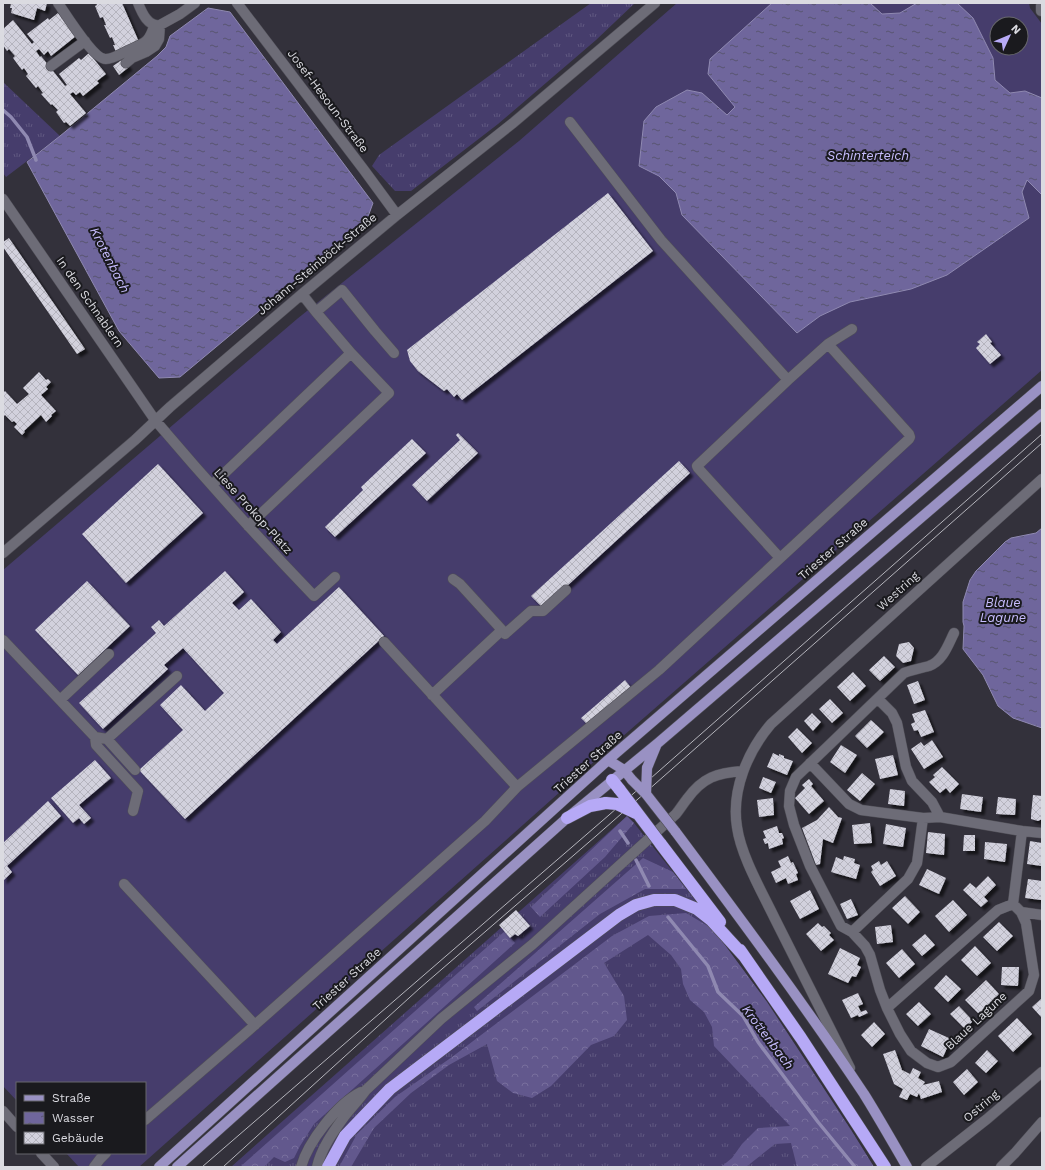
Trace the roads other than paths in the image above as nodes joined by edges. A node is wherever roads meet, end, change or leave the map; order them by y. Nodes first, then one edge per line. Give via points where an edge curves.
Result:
1 (58, 3) edge
2 (138, 3) edge
3 (195, 3) edge
4 (237, 3) edge
5 (655, 3) edge
6 (157, 26) junction
7 (85, 41) junction
8 (126, 63) dead end
9 (51, 66) dead end
10 (570, 122) dead end
11 (3, 199) edge
12 (396, 215) junction
13 (302, 294) junction
14 (316, 312) junction
15 (852, 329) dead end
16 (828, 344) junction
17 (394, 352) dead end
18 (351, 353) junction
19 (788, 380) junction
20 (1042, 386) edge
21 (1042, 414) edge
22 (155, 420) junction
23 (1042, 479) edge
24 (212, 484) junction
25 (248, 526) junction
26 (3, 553) edge
27 (780, 558) junction
28 (335, 577) dead end
29 (453, 579) dead end
30 (566, 590) dead end
31 (502, 630) junction
32 (954, 633) dead end
33 (3, 640) edge
34 (384, 642) dead end
35 (109, 654) dead end
36 (177, 676) dead end
37 (432, 695) junction
38 (878, 699) junction
39 (60, 700) junction
40 (95, 737) junction
41 (107, 739) junction
42 (658, 743) junction
43 (608, 760) junction
44 (810, 763) junction
45 (135, 770) dead end
46 (624, 770) junction
47 (743, 771) junction
48 (612, 780) junction
49 (517, 787) junction
50 (646, 794) junction
51 (133, 811) dead end
52 (638, 814) junction
53 (940, 817) junction
54 (567, 818) junction
55 (923, 818) junction
56 (1022, 831) junction
57 (1042, 833) edge
58 (124, 884) dead end
59 (1013, 904) junction
60 (1022, 912) junction
61 (1042, 915) edge
62 (852, 932) junction
63 (744, 956) junction
64 (887, 1008) junction
65 (255, 1025) junction
66 (1042, 1072) edge
67 (366, 1090) junction
68 (864, 1095) junction
69 (3, 1112) edge
70 (146, 1119) edge
71 (1042, 1122) edge
72 (16, 1126) edge
73 (42, 1154) edge
74 (105, 1154) edge
75 (54, 1167) edge
76 (94, 1167) edge
77 (159, 1167) edge
78 (177, 1167) edge
79 (301, 1167) edge
80 (317, 1167) edge
81 (328, 1167) edge
82 (885, 1167) edge
83 (907, 1167) edge
84 (926, 1167) edge
85 (1001, 1167) edge

1 - 7 street
2 - 6 street via 148,21
3 - 6 street
4 - 12 street, Josef-Hesoun-Straße
5 - 12 street, Johann-Steinböck-Straße via 513,123
6 - 7 street via 146,42 108,59 97,56
6 - 8 street via 159,39 155,46
7 - 9 street
10 - 19 street via 661,240
11 - 22 street, In den Schnablern
12 - 13 street, Johann-Steinböck-Straße
13 - 14 street
13 - 22 street, Johann-Steinböck-Straße
14 - 17 street via 342,290
14 - 18 street
15 - 16 street
16 - 19 street
16 - 27 street via 910,437
18 - 24 street
18 - 25 street via 388,393
19 - 27 street via 697,466
20 - 43 main road, Triester Straße
21 - 42 main road
22 - 24 street, Liese Prokop-Platz
22 - 26 street, Johann-Steinböck-Straße
23 - 47 street, Westring via 771,724 754,747
24 - 25 street, Liese Prokop-Platz
25 - 28 street, Liese Prokop-Platz via 314,596
27 - 49 street via 659,670
29 - 31 street
30 - 31 street via 543,611 531,611 505,634
31 - 37 street
32 - 38 street, Blaue Lagune via 940,659 904,673
33 - 39 street
34 - 37 street
35 - 39 street
36 - 41 street
37 - 49 street
38 - 44 street, Blaue Lagune
38 - 53 street via 892,713 897,723 906,767 912,781 932,802
39 - 40 street
40 - 41 street
40 - 51 street via 96,745 138,791
41 - 45 street
42 - 46 main road
42 - 50 main road, bridge via 647,768
43 - 46 main road
43 - 48 main road
43 - 77 main road, Triester Straße
44 - 55 street via 849,804 862,810
44 - 62 street, Blaue Lagune via 796,777 790,791 789,806 810,866 840,926
46 - 48 main road
46 - 50 main road, bridge
47 - 67 street via 715,775 702,783 676,814 533,944 441,1019
47 - 68 street, Westring via 736,808 740,842 754,876
48 - 52 highway, bridge
48 - 54 main road
49 - 65 street via 485,821
50 - 68 main road, bridge via 759,943
52 - 54 highway, bridge via 617,804 606,803 590,806
52 - 63 highway, bridge
53 - 55 street
53 - 56 street
54 - 78 main road
55 - 62 street via 917,863 908,879
56 - 57 street
56 - 59 street
58 - 65 street
59 - 60 street
59 - 64 street via 998,910
60 - 61 street
60 - 64 street, Blaue Lagune via 1034,975 1029,991 950,1062 938,1066 927,1064 911,1051
62 - 64 street, Blaue Lagune via 870,955
63 - 81 highway via 698,908 675,900 654,900 636,905 619,915 390,1089 345,1136
63 - 82 highway
65 - 70 street
66 - 84 street, Ostring
67 - 79 street via 355,1095 322,1128
67 - 80 street via 344,1117
68 - 83 main road
69 - 72 street
71 - 85 street
73 - 75 street
74 - 76 street

